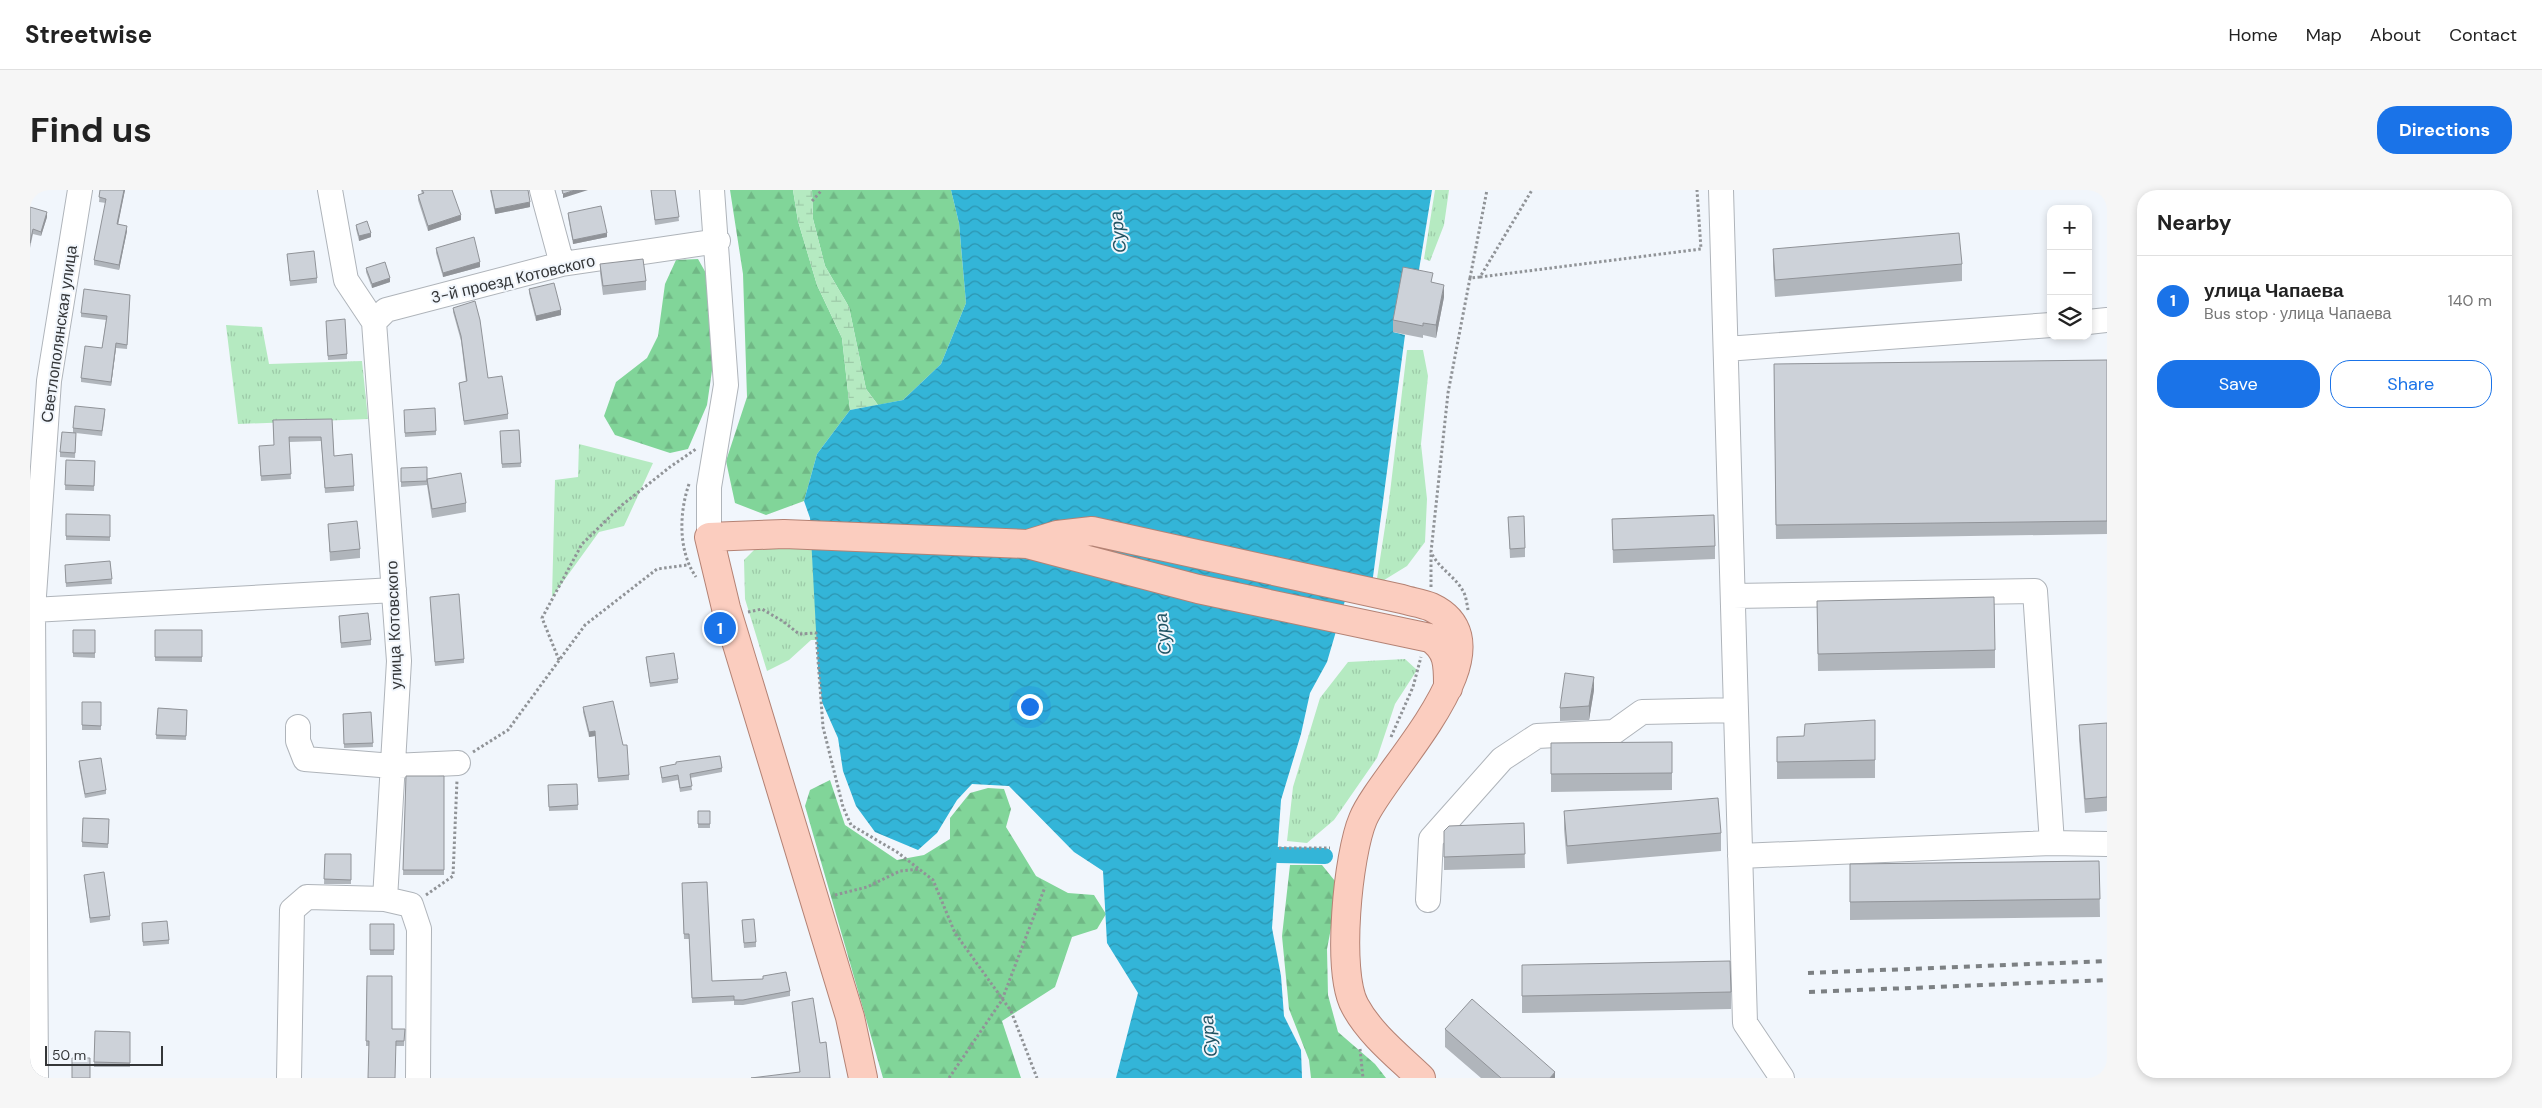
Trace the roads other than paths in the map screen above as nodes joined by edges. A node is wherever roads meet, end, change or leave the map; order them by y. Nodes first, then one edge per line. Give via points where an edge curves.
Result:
1 (80, 190) edge
2 (330, 190) edge
3 (542, 190) edge
4 (712, 190) edge
5 (1721, 190) edge
6 (718, 241) junction
7 (562, 264) junction
8 (2107, 320) edge
9 (374, 322) junction
10 (2092, 322) edge
11 (2047, 325) edge
12 (1726, 349) junction
13 (709, 537) junction
14 (1027, 544) junction
15 (394, 590) junction
16 (1733, 596) junction
17 (32, 623) edge
18 (1448, 688) junction
19 (1736, 710) junction
20 (298, 727) dead end
21 (458, 762) road end
22 (393, 766) junction
23 (2052, 843) junction
24 (2107, 844) edge
25 (1740, 856) junction
26 (385, 899) junction
27 (1428, 900) dead end
28 (36, 1078) edge
29 (289, 1078) edge
30 (418, 1078) edge
31 (863, 1078) edge
32 (1421, 1078) edge
33 (1782, 1078) edge

1 - 17 street, Светлополянская улица via 49,381
2 - 9 street, улица Котовского via 346,280
3 - 7 street
4 - 6 street
5 - 12 street
6 - 7 street, 3-й проезд Котовского
6 - 13 street via 726,385 708,487
7 - 9 street, 3-й проезд Котовского via 386,310
8 - 10 street
9 - 15 street, улица Котовского
11 - 12 street
12 - 16 street
13 - 14 main road via 784,534
13 - 31 main road via 726,608 850,1017
14 - 18 main road via 1198,589 1430,638 1439,644 1448,663
14 - 18 main road via 1057,535 1092,531 1430,606 1449,621 1456,632 1459,662
15 - 17 street
15 - 22 street, улица Котовского via 399,661
16 - 19 street
16 - 23 street via 2035,591
17 - 28 street, Светлополянская улица
18 - 32 main road via 1363,818 1353,856 1347,906 1346,961 1354,1005 1370,1028
19 - 25 street
19 - 27 street via 1642,712 1614,732 1537,736 1502,759 1431,839
20 - 22 street via 298,741 305,760
21 - 22 street
22 - 26 street, улица Котовского
23 - 24 street
23 - 25 street
25 - 33 street via 1745,1023
26 - 29 street via 307,897 292,910
26 - 30 street via 411,905 419,929

